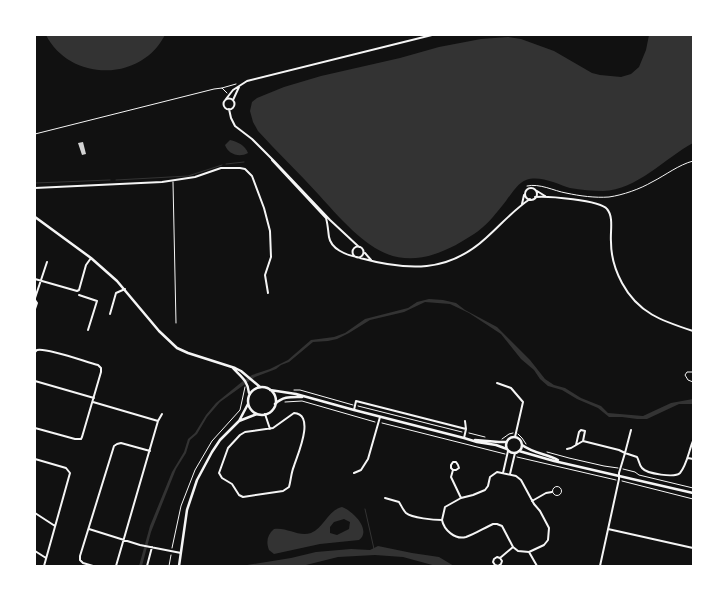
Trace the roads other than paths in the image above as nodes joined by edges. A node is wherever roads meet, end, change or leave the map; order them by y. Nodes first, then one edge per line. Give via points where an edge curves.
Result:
1 (432, 35) edge
2 (239, 87) junction
3 (226, 99) junction
4 (233, 100) junction
5 (229, 109) junction
6 (272, 159) junction
7 (173, 181) junction
8 (35, 188) edge
9 (536, 190) junction
10 (524, 194) junction
11 (535, 197) junction
12 (546, 197) junction
13 (530, 200) junction
14 (521, 205) junction
15 (35, 217) edge
16 (359, 247) junction
17 (364, 252) junction
18 (91, 258) junction
19 (357, 258) junction
20 (360, 258) junction
21 (372, 261) junction
22 (47, 262) dead end
23 (79, 277) dead end
24 (83, 278) junction
25 (35, 279) edge
26 (42, 281) junction
27 (125, 289) junction
28 (268, 293) dead end
29 (78, 295) dead end
30 (35, 299) edge
31 (35, 309) edge
32 (110, 314) dead end
33 (176, 323) dead end
34 (88, 330) dead end
35 (693, 331) edge
36 (35, 352) edge
37 (231, 367) junction
38 (693, 372) edge
39 (35, 381) edge
40 (693, 382) edge
41 (497, 383) dead end
42 (260, 387) junction
43 (270, 390) junction
44 (249, 394) junction
45 (303, 397) junction
46 (94, 398) junction
47 (93, 402) junction
48 (248, 404) junction
49 (275, 405) junction
50 (354, 410) junction
51 (162, 414) dead end
52 (257, 414) junction
53 (265, 414) junction
54 (380, 417) junction
55 (239, 421) junction
56 (158, 422) junction
57 (465, 422) dead end
58 (35, 428) edge
59 (270, 429) junction
60 (466, 429) junction
61 (631, 430) dead end
62 (516, 436) junction
63 (464, 438) junction
64 (474, 440) junction
65 (582, 441) junction
66 (693, 441) edge
67 (506, 442) junction
68 (522, 445) junction
69 (576, 445) junction
70 (567, 448) dead end
71 (507, 450) junction
72 (529, 450) junction
73 (150, 451) junction
74 (519, 451) junction
75 (625, 453) junction
76 (515, 454) junction
77 (536, 456) junction
78 (688, 458) junction
79 (35, 459) edge
80 (693, 459) edge
81 (560, 461) junction
82 (453, 470) junction
83 (354, 473) dead end
84 (504, 473) junction
85 (510, 474) junction
86 (619, 476) junction
87 (552, 492) junction
88 (693, 493) edge
89 (385, 498) dead end
90 (461, 498) junction
91 (532, 501) junction
92 (35, 513) edge
93 (442, 520) junction
94 (55, 526) junction
95 (88, 529) junction
96 (608, 529) junction
97 (124, 540) junction
98 (152, 547) junction
99 (513, 547) junction
100 (693, 548) edge
101 (35, 551) edge
102 (530, 552) junction
103 (181, 553) junction
104 (46, 558) junction
105 (500, 558) junction
106 (44, 566) edge
107 (93, 566) edge
108 (116, 566) edge
109 (147, 566) edge
110 (178, 566) edge
111 (537, 566) edge
112 (600, 566) edge

1 - 2 street via 247,81
2 - 3 street
2 - 4 street
3 - 4 street
3 - 5 street via 223,104
4 - 5 street via 234,106
5 - 6 street via 235,126
6 - 16 street
6 - 19 street via 326,218 333,246
7 - 8 street
7 - 28 street via 224,168 242,168 250,173 264,208 270,236 272,257 265,275
7 - 33 lane
9 - 10 street via 528,188
9 - 11 street
9 - 12 street
10 - 13 street
10 - 14 street
11 - 12 street
11 - 13 street
12 - 35 street via 604,206 611,219 613,260 618,276 632,300 652,315
13 - 14 street
14 - 21 street via 477,246 446,263 415,268
15 - 18 main road
16 - 17 street
16 - 19 street via 353,249 353,254
17 - 20 street via 365,255
17 - 21 street
18 - 24 street via 86,264
18 - 27 main road
19 - 20 street
20 - 21 street
22 - 26 street
23 - 24 street
24 - 26 street via 77,291
25 - 26 street
26 - 30 street
27 - 32 street via 116,293
27 - 37 main road via 159,331 177,348
29 - 34 street via 97,301
30 - 31 street
36 - 46 street via 42,349 99,366 101,372
37 - 42 main road via 241,370
37 - 44 main road via 246,381
38 - 40 lane via 687,372 685,375
39 - 46 street
41 - 62 street via 510,388 523,402
42 - 43 main road
42 - 44 main road
43 - 45 main road
43 - 49 main road via 275,397
44 - 48 main road
45 - 49 main road via 284,398
45 - 50 main road
46 - 47 street
47 - 56 street
47 - 58 street via 79,440
48 - 52 main road
48 - 55 main road
49 - 53 main road
50 - 54 main road
50 - 60 street via 356,401
51 - 56 street
52 - 53 main road
52 - 55 main road
53 - 59 street
54 - 63 main road
54 - 83 street via 368,459 361,470
55 - 103 main road via 220,440 197,480 187,510
56 - 73 street
57 - 60 street
59 - 59 street via 242,433 226,452 219,473 232,484 240,497 283,491 289,487 304,434 303,419 294,413
60 - 63 street
61 - 75 street
62 - 67 main road
62 - 68 main road
63 - 64 main road
64 - 67 main road
64 - 71 main road
65 - 69 street
65 - 69 street via 585,431 581,430
65 - 75 street
66 - 78 street
67 - 71 main road
68 - 72 main road
68 - 74 main road
69 - 70 street
71 - 76 main road
71 - 84 street
72 - 77 lane
72 - 81 main road
73 - 95 street via 121,442 114,446
73 - 97 street
74 - 76 main road
74 - 77 main road
75 - 78 street via 637,457 644,470 671,476 680,473
75 - 86 street
76 - 85 street
77 - 81 main road
78 - 80 street
79 - 94 street via 66,468 70,473
81 - 86 main road
82 - 82 street via 458,468 456,462 451,465
82 - 90 street via 451,477
84 - 85 street
84 - 90 street via 497,472 492,475 484,490
85 - 91 street via 521,480
86 - 88 main road
86 - 96 street
87 - 87 lane via 557,495 561,490 556,486
87 - 91 street
89 - 93 street via 399,502 408,514
90 - 93 street via 446,506
91 - 102 street via 541,512 550,531 547,543
92 - 94 street
93 - 99 street via 450,533 464,537 493,524 500,524
94 - 104 street
95 - 97 street
95 - 107 street via 80,558 83,563
96 - 100 street
96 - 112 street
97 - 98 street
97 - 108 street
98 - 103 street
98 - 109 street
99 - 102 street via 518,551
99 - 105 street
101 - 104 street
102 - 111 street
103 - 110 main road
104 - 106 street
105 - 105 street via 494,559 495,565 501,564

